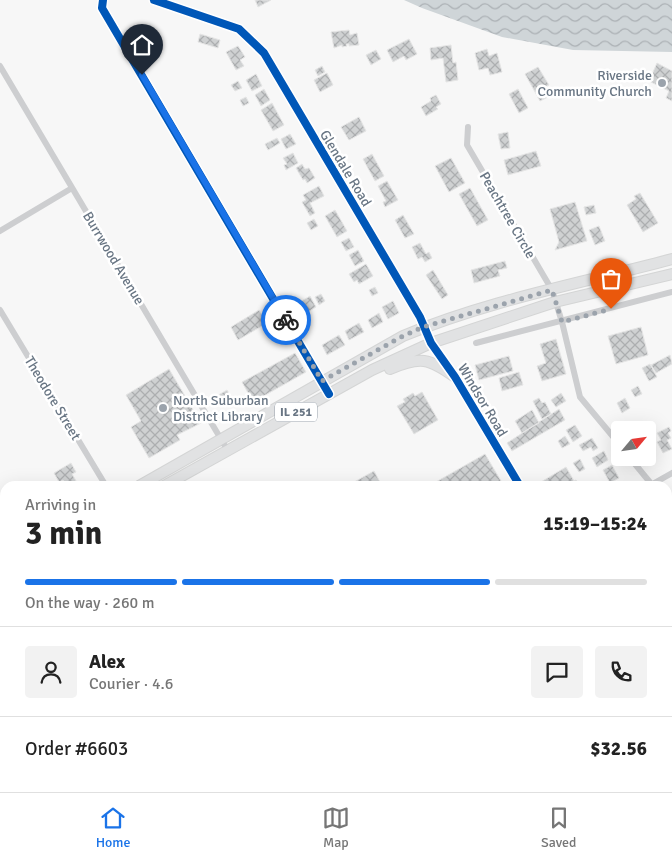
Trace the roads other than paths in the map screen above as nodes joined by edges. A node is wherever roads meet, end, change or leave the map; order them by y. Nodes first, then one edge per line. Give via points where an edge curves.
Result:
1 (103, 0) edge
2 (154, 0) edge
3 (0, 66) edge
4 (468, 127) dead end
5 (72, 188) junction
6 (0, 231) edge
7 (671, 260) edge
8 (672, 273) edge
9 (552, 290) junction
10 (672, 292) edge
11 (555, 302) junction
12 (0, 310) edge
13 (562, 322) junction
14 (423, 327) junction
15 (431, 343) junction
16 (476, 343) dead end
17 (372, 370) junction
18 (455, 378) junction
19 (322, 381) junction
20 (329, 394) junction
21 (611, 435) edge
22 (222, 440) junction
23 (228, 451) junction
24 (636, 466) edge
25 (672, 472) edge
26 (103, 481) edge
27 (148, 481) edge
28 (173, 481) edge
29 (517, 481) edge
30 (647, 481) edge
31 (658, 481) edge

1 - 19 street via 102,8
2 - 14 street, Glendale Road via 239,29 264,53
3 - 5 street, Burrwood Avenue
4 - 9 street, Peachtree Circle via 467,145
5 - 6 street
5 - 22 street, Burrwood Avenue
7 - 8 street
7 - 9 main road, IL 251
8 - 11 main road, IL 251
9 - 11 street, Peachtree Circle
9 - 14 main road, IL 251
10 - 13 street
11 - 13 street, Peachtree Circle
11 - 15 main road, IL 251
12 - 26 street, Theodore Street
13 - 16 street
13 - 21 street, Peachtree Circle via 580,397
14 - 15 street, Windsor Road
14 - 19 main road, IL 251
15 - 17 main road, IL 251
15 - 18 street, Windsor Road
17 - 18 main road via 390,369 418,360 436,363
17 - 20 main road, IL 251
18 - 29 street, Windsor Road
19 - 20 street
19 - 22 main road, IL 251
20 - 23 main road, IL 251
22 - 23 street, Burrwood Avenue
22 - 27 main road, IL 251
23 - 28 main road, IL 251
24 - 30 street
25 - 31 street

